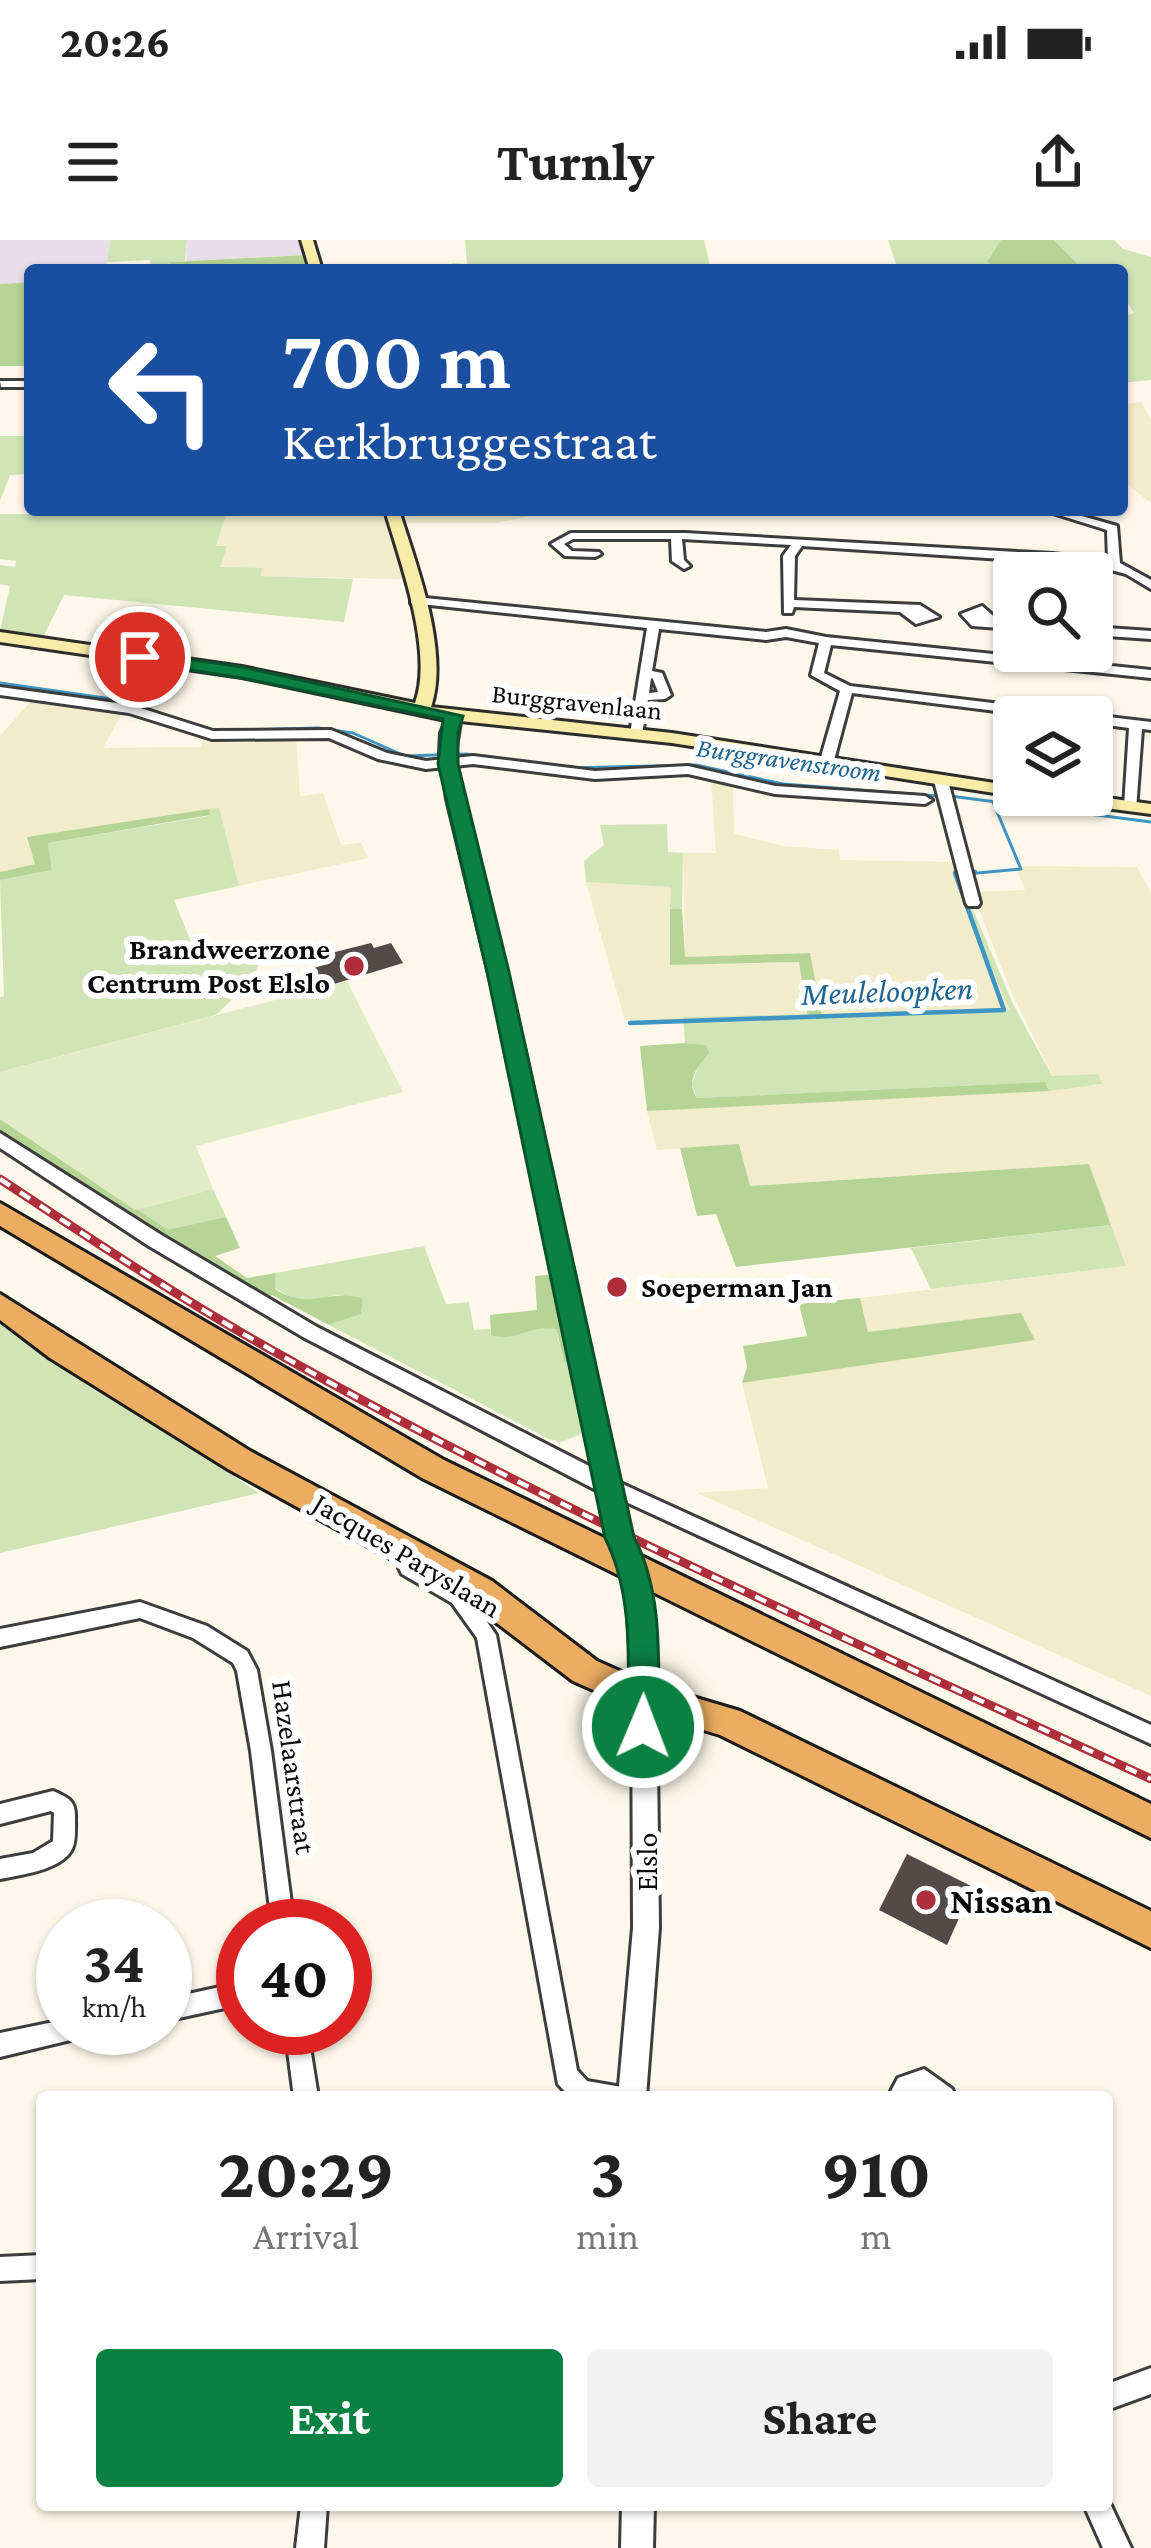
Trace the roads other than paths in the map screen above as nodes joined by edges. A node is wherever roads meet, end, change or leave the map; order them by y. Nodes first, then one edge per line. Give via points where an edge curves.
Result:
1 (394, 516) edge
2 (1073, 516) edge
3 (676, 536) junction
4 (793, 550) junction
5 (595, 554) dead end
6 (1114, 565) junction
7 (683, 566) dead end
8 (1151, 586) edge
9 (415, 601) junction
10 (789, 603) junction
11 (904, 610) dead end
12 (654, 624) junction
13 (1113, 632) edge
14 (786, 633) junction
15 (1151, 635) edge
16 (0, 637) edge
17 (826, 641) junction
18 (647, 674) junction
19 (1151, 674) edge
20 (847, 689) junction
21 (0, 691) edge
22 (643, 697) junction
23 (993, 707) edge
24 (421, 710) junction
25 (454, 716) junction
26 (1113, 722) edge
27 (1144, 726) edge
28 (635, 734) junction
29 (448, 758) junction
30 (826, 764) junction
31 (943, 791) junction
32 (993, 791) edge
33 (925, 800) dead end
34 (1141, 808) edge
35 (973, 903) dead end
36 (0, 1139) edge
37 (0, 1213) edge
38 (0, 1305) edge
39 (608, 1486) junction
40 (409, 1568) dead end
41 (635, 1569) junction
42 (0, 1638) edge
43 (644, 1697) junction
44 (1151, 1735) edge
45 (0, 1814) edge
46 (1151, 1822) edge
47 (0, 1869) edge
48 (280, 1899) edge
49 (1151, 1930) edge
50 (36, 2037) edge
51 (0, 2045) edge
52 (300, 2055) edge
53 (305, 2091) edge
54 (580, 2091) edge
55 (629, 2091) edge
56 (903, 2091) edge
57 (936, 2091) edge
58 (36, 2267) edge
59 (0, 2269) edge
60 (1151, 2381) edge
61 (1113, 2395) edge
62 (313, 2511) edge
63 (638, 2511) edge
64 (1100, 2511) edge
65 (310, 2548) edge
66 (638, 2548) edge
67 (1117, 2548) edge

1 - 9 main road
2 - 6 street via 1113,528
3 - 4 street
3 - 5 street via 571,536 556,544 569,554
3 - 7 street
4 - 6 street via 967,551
4 - 10 street
6 - 8 street
9 - 12 street
9 - 24 main road via 431,685
10 - 11 street
10 - 14 street
12 - 14 street
12 - 18 street
13 - 15 street
14 - 17 street
16 - 24 main road, Burggravenlaan via 242,672
17 - 19 street
17 - 20 street via 817,675
18 - 22 street
18 - 22 street via 658,676 665,695
20 - 23 street
20 - 30 street
21 - 29 street via 131,709 212,736 332,734 398,761
22 - 28 street
24 - 25 main road, Burggravenlaan
25 - 28 main road, Burggravenlaan
25 - 29 street, Elslo
26 - 27 street
27 - 34 street
28 - 30 main road, Burggravenlaan
29 - 33 street via 595,775 688,770 775,790
29 - 39 street, Elslo
30 - 31 main road, Burggravenlaan
31 - 32 main road, Burggravenlaan
31 - 35 street
36 - 39 street via 310,1332
37 - 41 highway via 434,1468
38 - 43 highway, Jacques Paryslaan via 239,1460 480,1591 586,1671
39 - 41 street, Elslo
39 - 44 street
40 - 54 street, Elslo via 459,1598 486,1634 566,2076
41 - 43 street, Elslo
41 - 46 highway
42 - 48 street, Hazelaarstraat via 140,1610 200,1632 239,1658 261,1751
43 - 49 highway, Jacques Paryslaan via 728,1721
43 - 55 street, Elslo via 646,1928
45 - 47 street via 53,1801 64,1808 63,1846 37,1862
50 - 51 street
52 - 53 street
56 - 57 street via 924,2081
58 - 59 street
60 - 61 street
62 - 65 street
63 - 66 street
64 - 67 street

